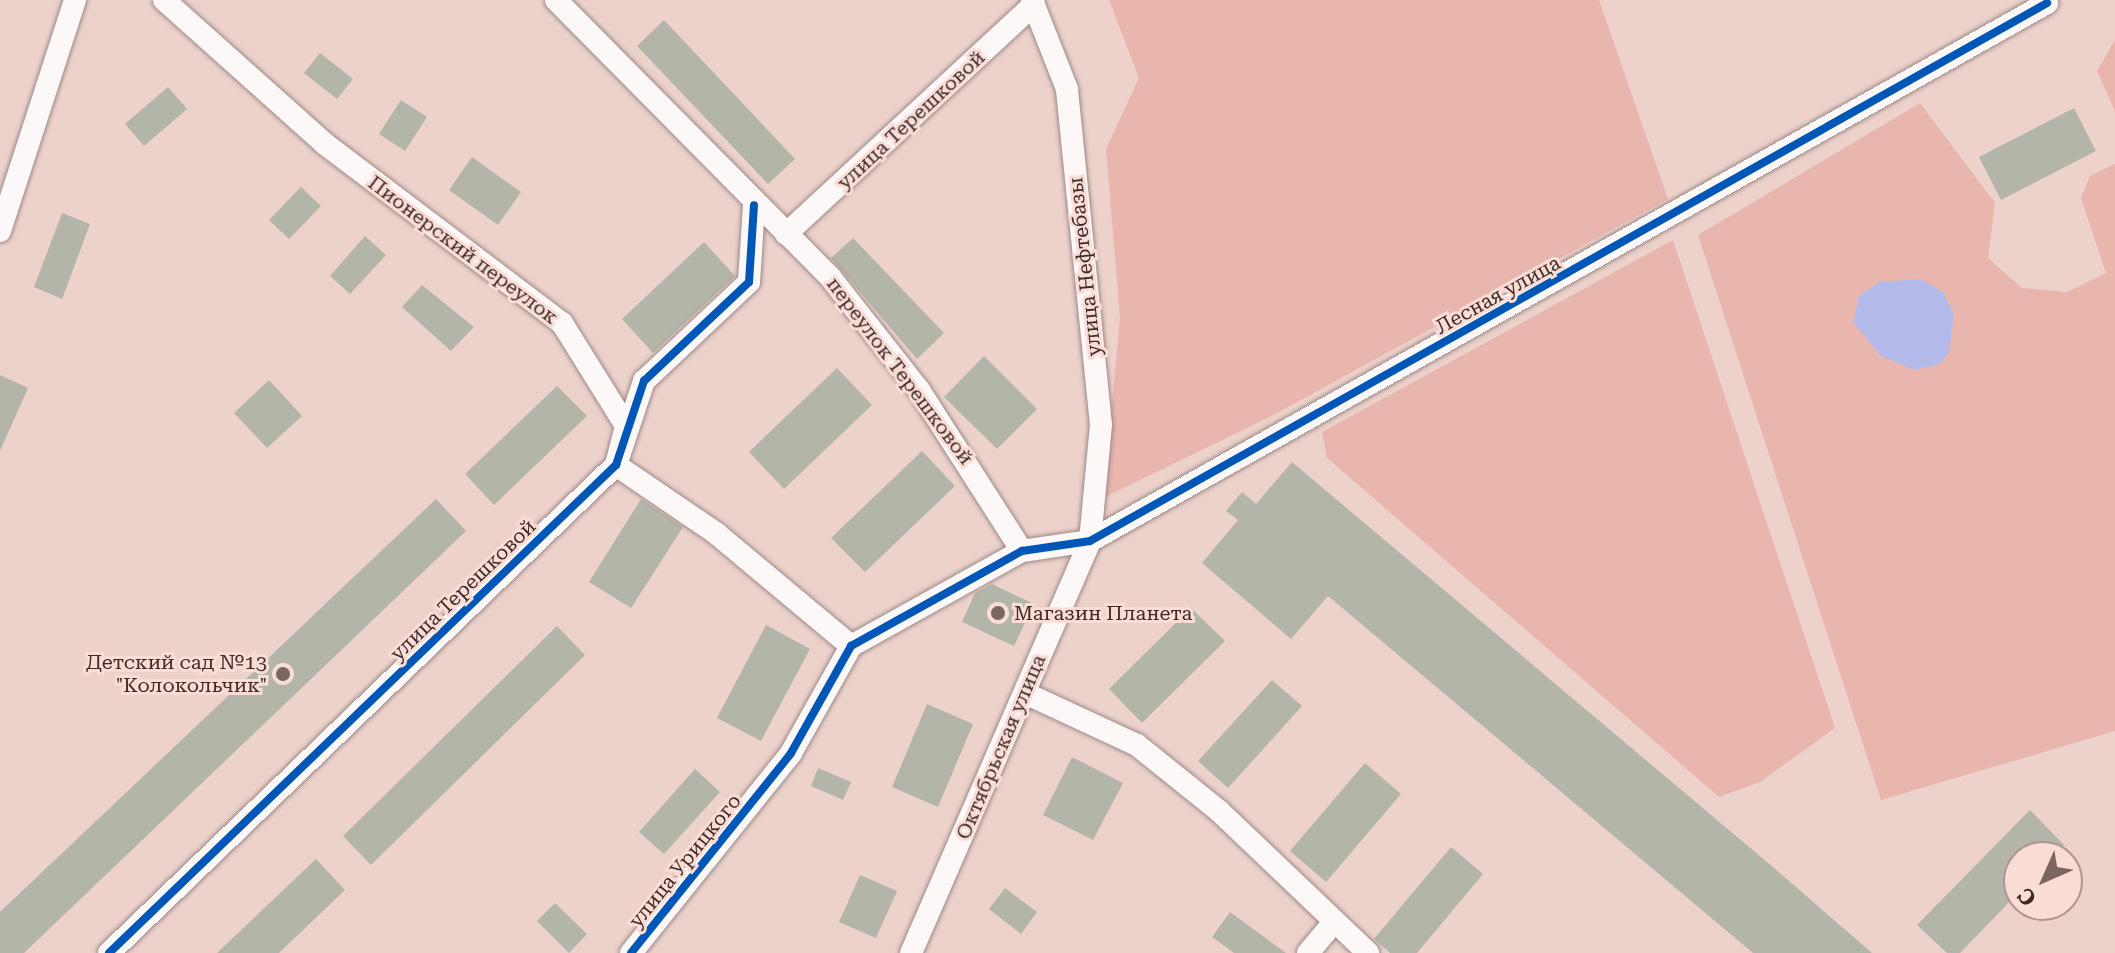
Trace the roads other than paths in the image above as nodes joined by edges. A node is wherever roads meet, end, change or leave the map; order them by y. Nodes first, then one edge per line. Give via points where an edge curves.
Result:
1 (75, 0) edge
2 (164, 0) edge
3 (556, 0) edge
4 (1033, 2) edge
5 (2047, 3) dead end
6 (754, 205) junction
7 (0, 231) edge
8 (786, 234) junction
9 (616, 465) junction
10 (1090, 541) junction
11 (1022, 551) junction
12 (851, 646) junction
13 (1025, 693) junction
14 (1333, 923) junction
15 (109, 953) edge
16 (631, 953) edge
17 (911, 953) edge
18 (1308, 953) edge
19 (1368, 953) edge

1 - 7 street
2 - 9 street, Пионерский переулок via 325,144 562,323 626,426
3 - 6 street, переулок Терешковой
4 - 8 street, улица Терешковой
4 - 10 street, улица Нефтебазы via 1069,104 1101,425
5 - 10 street, Лесная улица
6 - 8 street, переулок Терешковой
6 - 9 street, улица Терешковой via 749,282 644,381
8 - 11 street, переулок Терешковой via 830,277 919,390
9 - 12 street via 717,534
9 - 15 street, улица Терешковой
10 - 11 street
10 - 13 street, Октябрьская улица
11 - 12 street
12 - 16 street, улица Урицкого via 791,753
13 - 14 street via 1137,745 1219,811
13 - 17 street, Октябрьская улица
14 - 18 street
14 - 19 street

